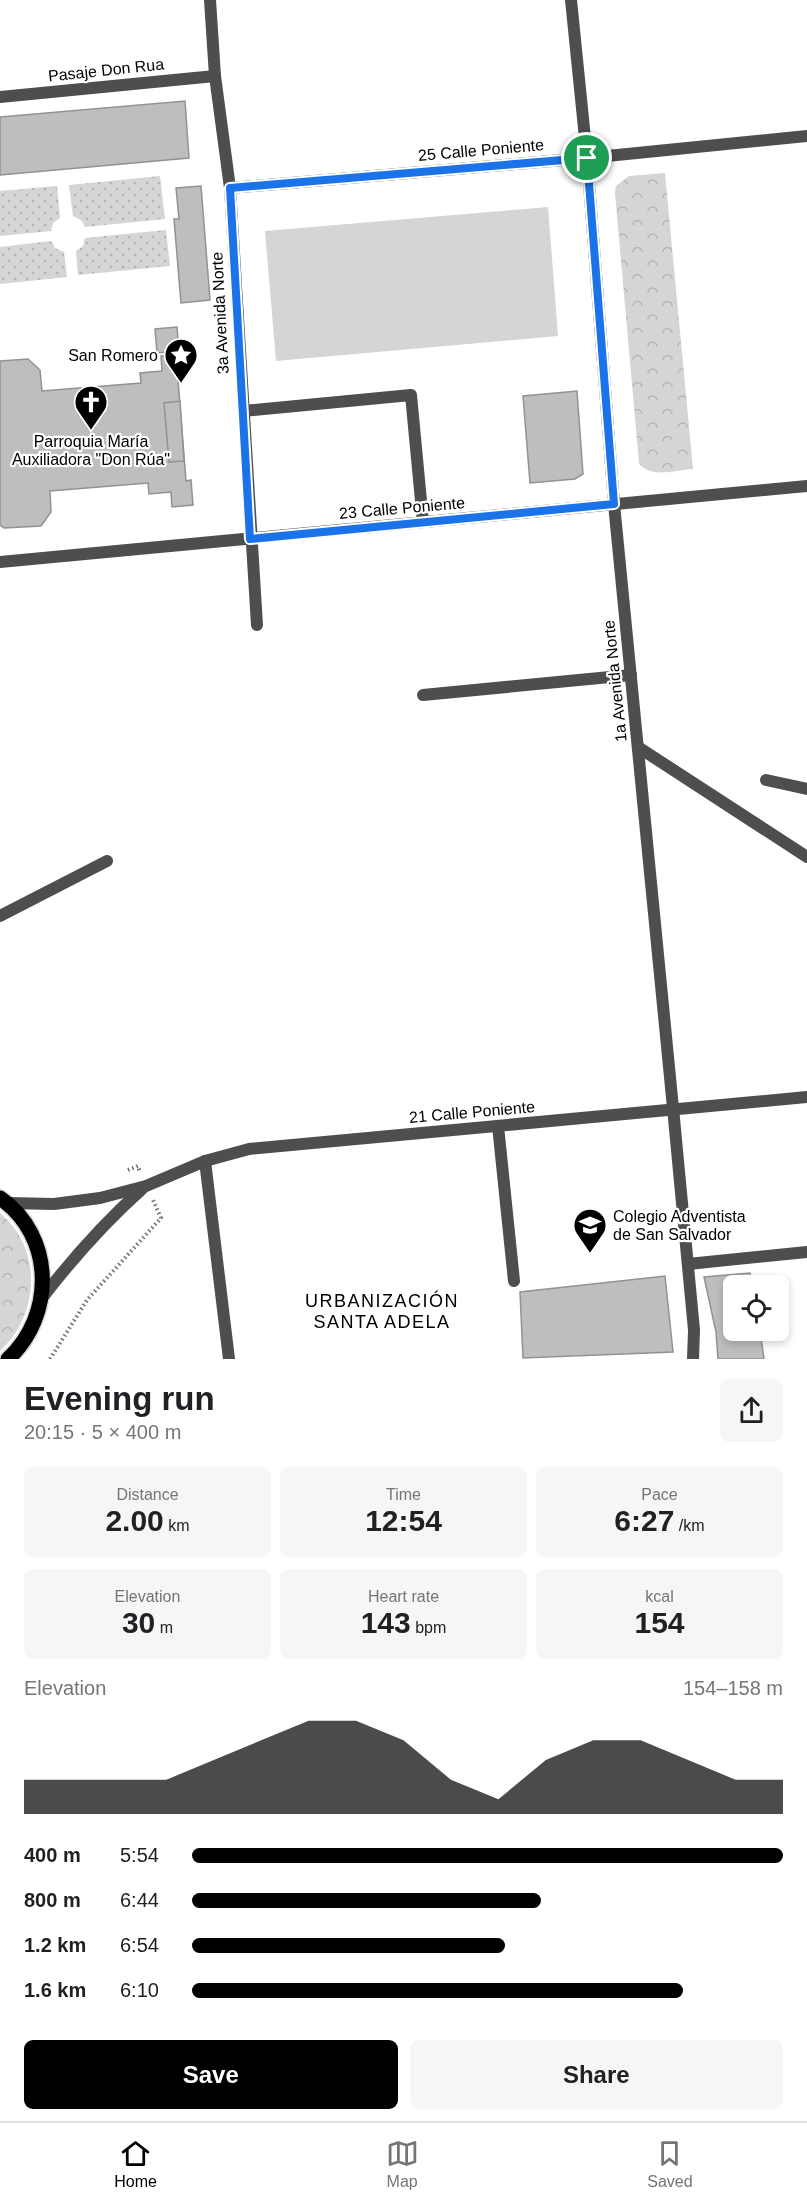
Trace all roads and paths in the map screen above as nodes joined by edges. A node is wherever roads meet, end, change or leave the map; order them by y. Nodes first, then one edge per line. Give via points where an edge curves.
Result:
1 (210, 0) edge
2 (571, 0) edge
3 (215, 76) junction
4 (0, 98) edge
5 (807, 136) edge
6 (587, 158) junction
7 (230, 188) junction
8 (243, 411) junction
9 (807, 486) edge
10 (614, 504) junction
11 (423, 522) junction
12 (250, 539) junction
13 (0, 562) edge
14 (257, 625) dead end
15 (631, 675) junction
16 (423, 695) dead end
17 (638, 747) junction
18 (766, 780) dead end
19 (807, 789) edge
20 (807, 857) edge
21 (107, 861) dead end
22 (0, 916) edge
23 (807, 1097) edge
24 (673, 1108) junction
25 (498, 1126) junction
26 (205, 1161) junction
27 (146, 1186) junction
28 (4, 1200) edge
29 (807, 1252) edge
30 (688, 1264) junction
31 (514, 1281) dead end
32 (42, 1298) junction
33 (12, 1356) edge
34 (50, 1359) edge
35 (229, 1359) edge
36 (693, 1359) edge

1 - 3 street, 3a Avenida Norte
2 - 6 street, 1a Avenida Norte
3 - 4 street, Pasaje Don Rua
3 - 7 street, 3a Avenida Norte
5 - 6 street, 25 Calle Poniente
6 - 7 street, 25 Calle Poniente
6 - 10 street, 1a Avenida Norte
7 - 8 street, 3a Avenida Norte
8 - 11 street via 411,395
8 - 12 street, 3a Avenida Norte
9 - 10 street, 23 Calle Poniente
10 - 11 street, 23 Calle Poniente
10 - 15 street, 1a Avenida Norte
11 - 12 street, 23 Calle Poniente
12 - 13 street, 23 Calle Poniente
12 - 14 street, 3a Avenida Norte
15 - 16 street
15 - 17 street, 1a Avenida Norte
17 - 20 street
17 - 24 street, 1a Avenida Norte
18 - 19 street
21 - 22 street
23 - 24 street, 21 Calle Poniente
24 - 25 street, 21 Calle Poniente
24 - 30 street, 1a Avenida Norte
25 - 26 street, 21 Calle Poniente via 249,1149
25 - 31 street
26 - 27 street, 21 Calle Poniente
26 - 35 street
27 - 28 street, 21 Calle Poniente via 65,1202
27 - 32 street, 21 Calle Poniente via 73,1257
27 - 34 path via 161,1218 87,1300
28 - 32 main road via 33,1236 43,1276
29 - 30 street
30 - 36 street, 1a Avenida Norte
32 - 33 main road via 37,1318

